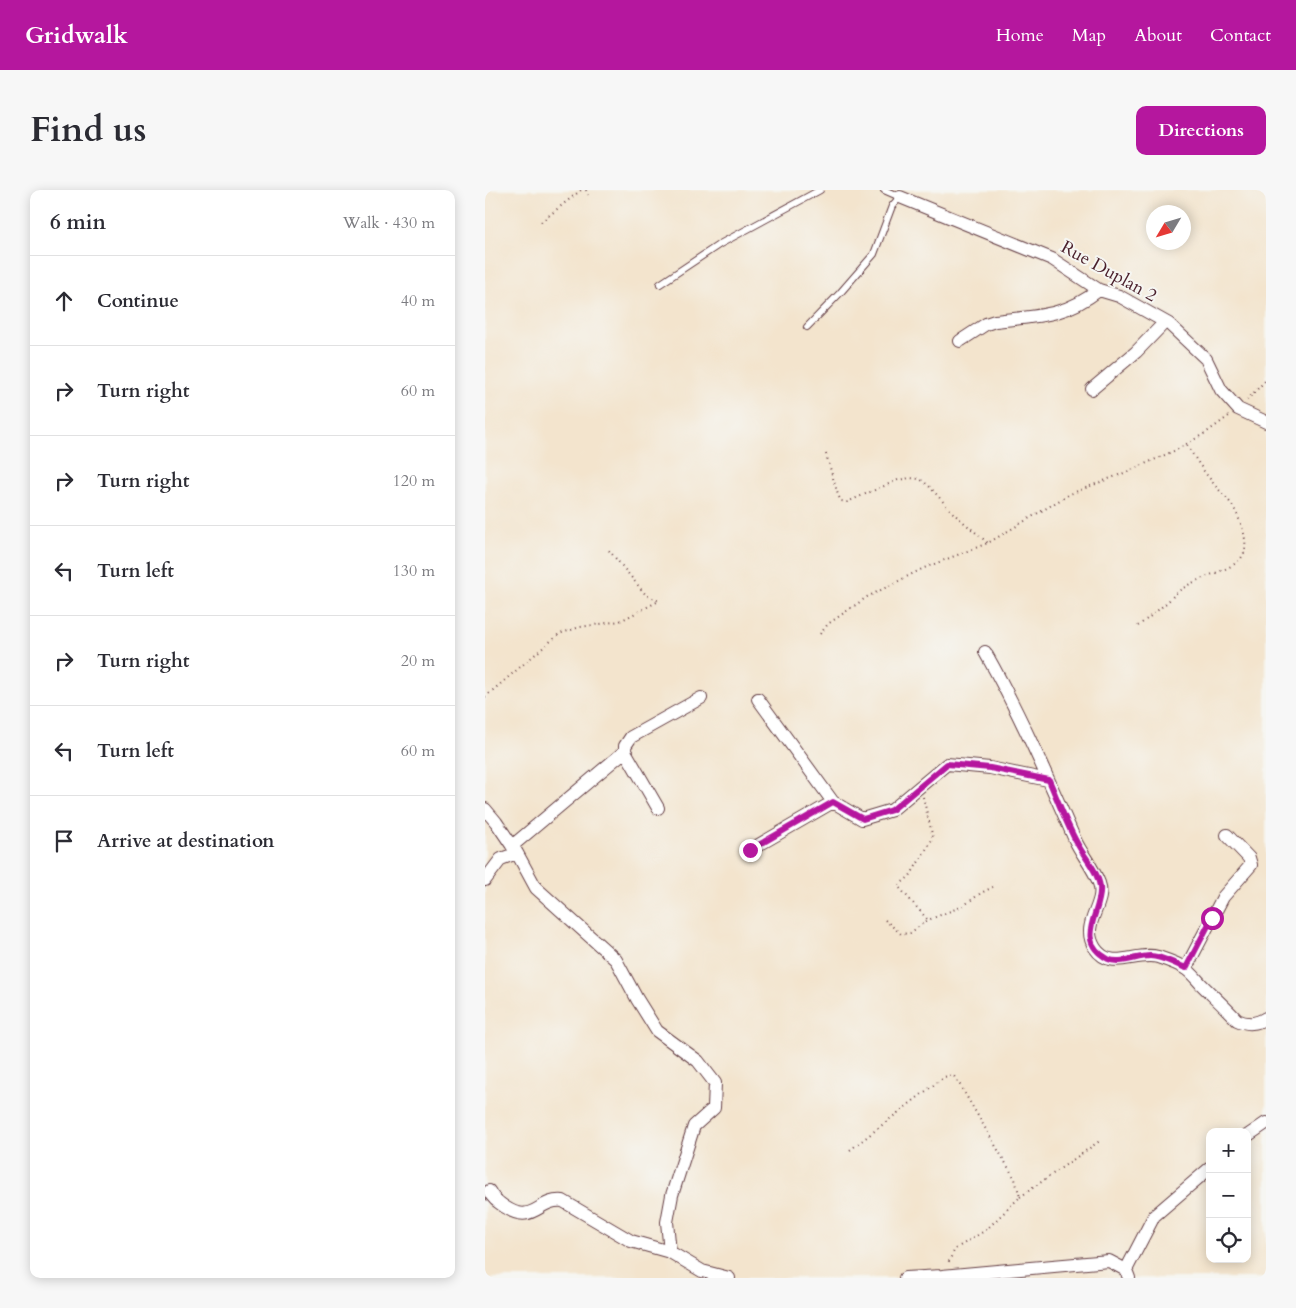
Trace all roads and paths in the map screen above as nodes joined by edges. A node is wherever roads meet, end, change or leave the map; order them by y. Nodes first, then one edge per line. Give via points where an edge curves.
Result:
1 (581, 190) edge
2 (586, 190) edge
3 (820, 190) edge
4 (884, 190) edge
5 (588, 195) dead end
6 (901, 197) junction
7 (541, 222) dead end
8 (660, 284) dead end
9 (1099, 290) junction
10 (1165, 322) junction
11 (807, 326) dead end
12 (960, 341) dead end
13 (1266, 380) edge
14 (1092, 389) dead end
15 (1238, 409) junction
16 (1266, 422) edge
17 (1186, 444) junction
18 (826, 454) dead end
19 (988, 543) junction
20 (607, 548) dead end
21 (1138, 626) dead end
22 (820, 634) dead end
23 (985, 652) dead end
24 (485, 697) edge
25 (701, 698) dead end
26 (758, 699) dead end
27 (625, 751) junction
28 (1049, 780) junction
29 (920, 785) junction
30 (833, 802) junction
31 (658, 808) dead end
32 (485, 809) edge
33 (1227, 835) dead end
34 (515, 850) junction
35 (750, 850) dead end
36 (485, 880) edge
37 (993, 887) dead end
38 (885, 920) dead end
39 (928, 920) junction
40 (1186, 968) junction
41 (1266, 1018) edge
42 (1266, 1123) edge
43 (1251, 1133) edge
44 (1101, 1140) dead end
45 (850, 1150) dead end
46 (1206, 1171) edge
47 (489, 1191) dead end
48 (1020, 1197) junction
49 (670, 1252) junction
50 (1127, 1274) edge
51 (941, 1276) junction
52 (729, 1278) edge
53 (905, 1278) edge

1 - 7 path
2 - 5 path
3 - 8 lane via 720,244
4 - 6 lane
6 - 9 street, Rue Duplan 2 via 1052,258
6 - 11 lane via 892,206 874,254
9 - 10 street, Rue Duplan 2 via 1119,296
9 - 12 street via 1085,301 1056,314 995,321
10 - 14 street
10 - 15 street, Rue Duplan 2 via 1206,359 1221,390
13 - 15 path
15 - 16 street, Rue Duplan 2
15 - 17 path
17 - 19 path via 1071,494
17 - 21 path via 1233,507 1245,531 1244,555 1233,567 1187,585
18 - 19 path via 841,502 898,480 920,479
19 - 22 path via 924,568 867,597 828,624
20 - 24 path via 646,596 659,601 620,621 580,626 559,634
23 - 28 street
25 - 27 street via 637,732 627,740
26 - 30 street
27 - 31 street
27 - 34 street
28 - 29 street via 990,768 947,764
28 - 40 street via 1100,885 1100,898 1089,926 1095,948 1111,960 1148,956
29 - 30 street via 892,810 863,819
29 - 39 path via 933,838 910,876 898,886
30 - 35 street
32 - 34 street
33 - 40 street via 1249,858 1251,865 1223,898
34 - 36 street via 501,859
34 - 49 street via 536,888 616,960 657,1031 698,1061 715,1083 714,1108 694,1126 672,1196 667,1222
37 - 39 path via 963,906
38 - 39 path via 901,934 910,933
40 - 41 street via 1237,1020 1246,1024
42 - 43 street
44 - 48 path
45 - 48 path via 944,1077 953,1075 1015,1179
46 - 50 street via 1154,1216
47 - 49 street via 493,1199 525,1215 553,1200 563,1201 631,1241
48 - 51 path via 986,1230 955,1249
49 - 52 street via 701,1271
50 - 51 street via 1109,1260
51 - 53 street

